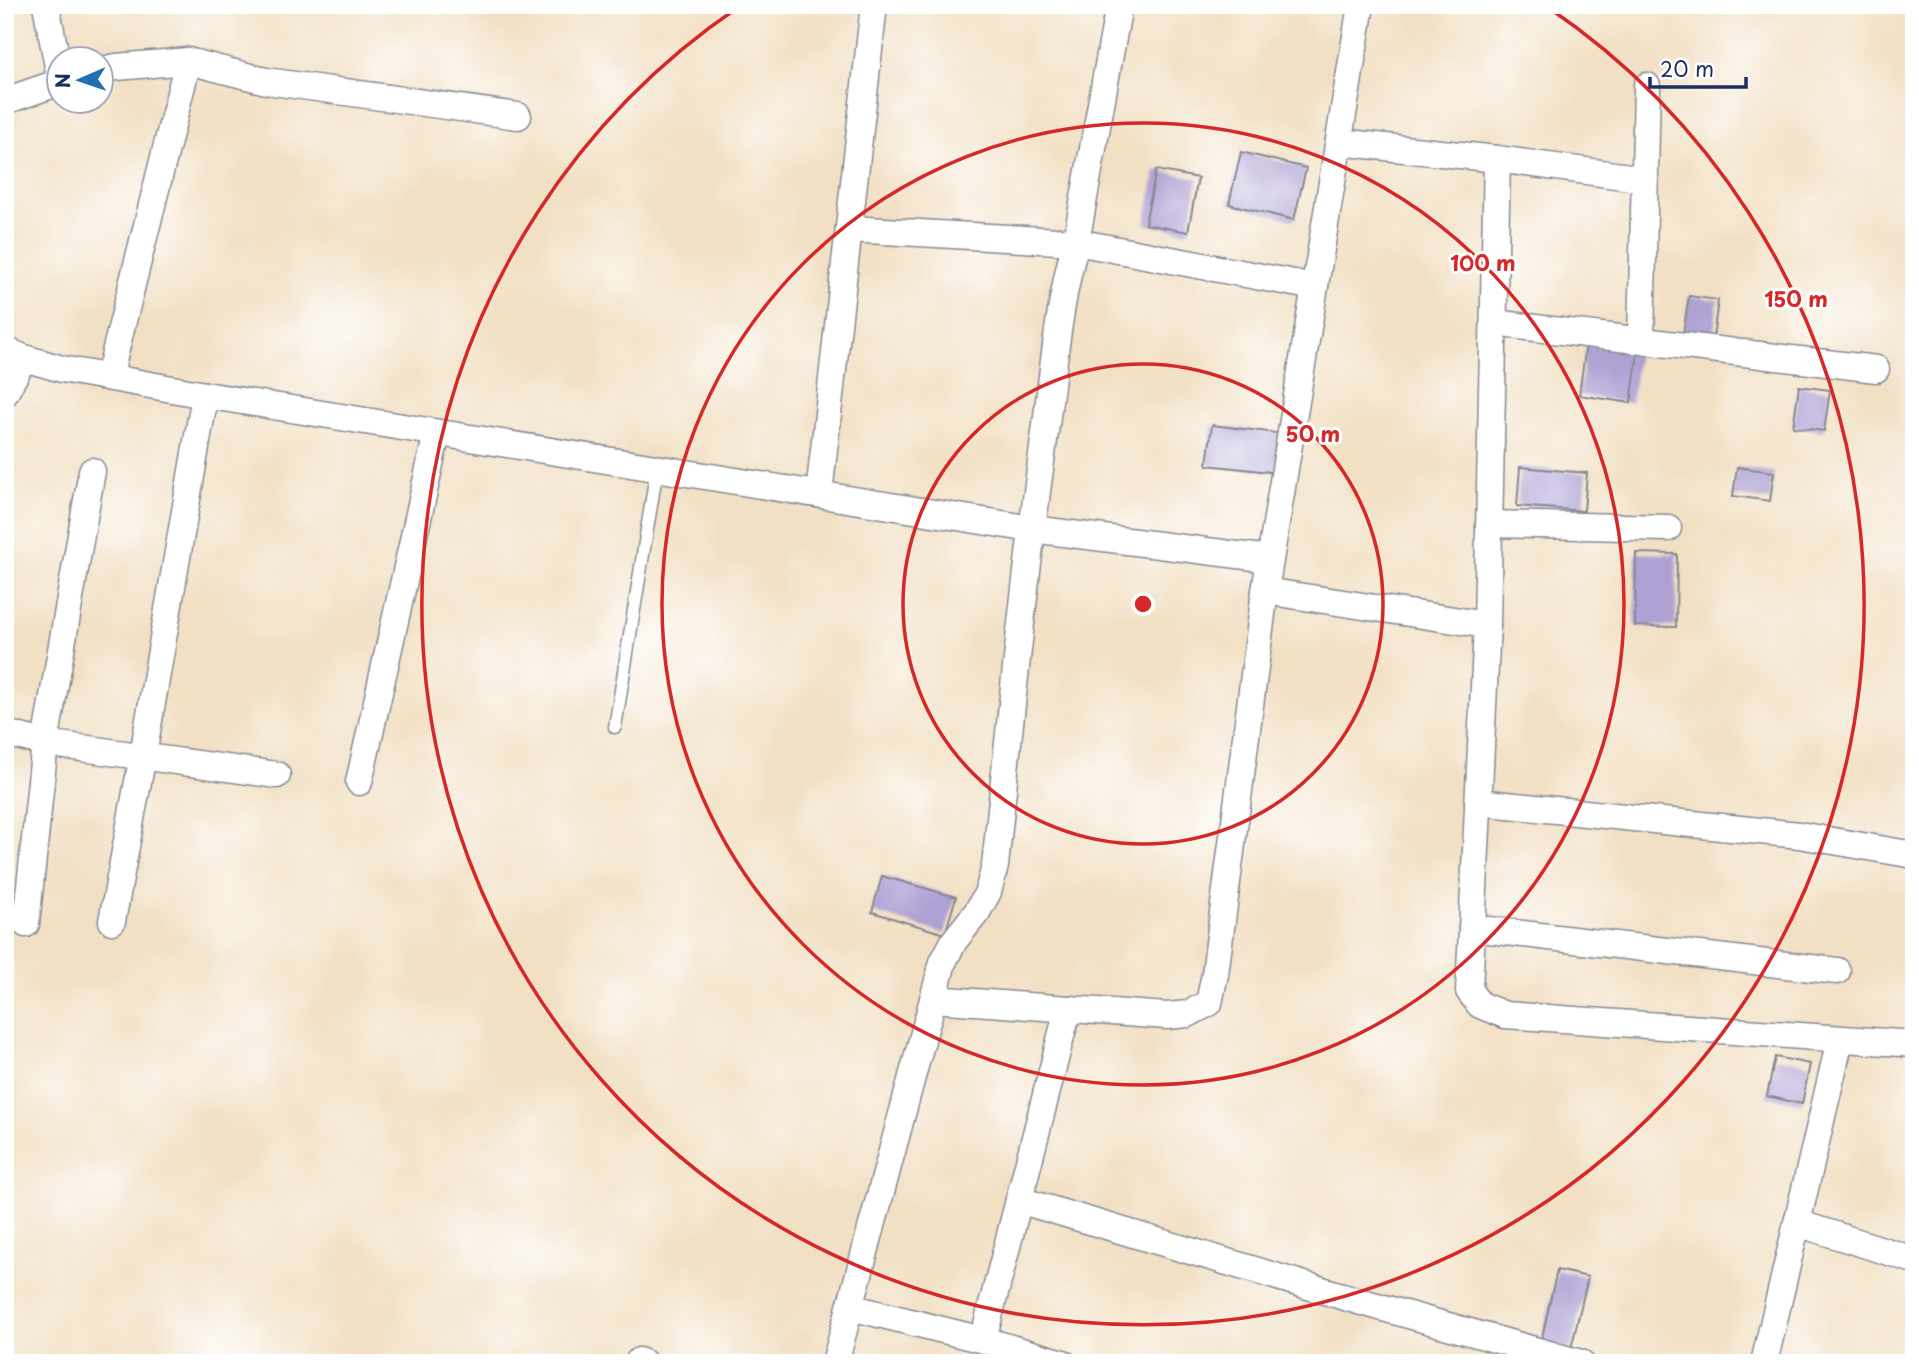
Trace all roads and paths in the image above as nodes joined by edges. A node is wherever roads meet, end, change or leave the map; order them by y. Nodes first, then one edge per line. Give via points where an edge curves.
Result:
1 (46, 5) edge
2 (874, 5) edge
3 (1119, 5) edge
4 (1362, 5) edge
5 (54, 46) edge
6 (188, 61) junction
7 (116, 67) edge
8 (1647, 86) dead end
9 (46, 87) edge
10 (5, 101) edge
11 (518, 116) dead end
12 (1339, 142) junction
13 (1497, 159) junction
14 (1645, 179) junction
15 (849, 229) junction
16 (1076, 242) junction
17 (1315, 287) junction
18 (1494, 323) junction
19 (1641, 340) junction
20 (15, 354) edge
21 (1876, 369) dead end
22 (109, 377) junction
23 (5, 393) edge
24 (205, 395) junction
25 (437, 433) junction
26 (657, 468) junction
27 (92, 471) dead end
28 (819, 494) junction
29 (1489, 524) junction
30 (1668, 528) dead end
31 (1032, 529) junction
32 (1270, 559) junction
33 (1265, 591) junction
34 (1487, 625) junction
35 (615, 727) dead end
36 (5, 733) edge
37 (45, 743) junction
38 (143, 755) junction
39 (277, 775) dead end
40 (359, 782) dead end
41 (1478, 802) junction
42 (1914, 855) edge
43 (112, 921) dead end
44 (26, 924) dead end
45 (1472, 928) junction
46 (1838, 971) dead end
47 (933, 999) junction
48 (1068, 1009) junction
49 (1840, 1040) junction
50 (1914, 1044) edge
51 (1019, 1200) junction
52 (1797, 1223) junction
53 (1914, 1259) edge
54 (850, 1307) junction
55 (983, 1340) junction
56 (1568, 1361) edge
57 (835, 1363) edge
58 (1063, 1363) edge
59 (1764, 1363) edge

1 - 5 street
2 - 15 street
3 - 16 street
4 - 12 street
6 - 7 street
6 - 11 street via 266,81
6 - 22 street
8 - 14 street
9 - 10 street
12 - 13 street
12 - 17 street
13 - 14 street
13 - 18 street
14 - 19 street
15 - 16 street
15 - 28 street
16 - 17 street
16 - 31 street via 1061,311
17 - 32 street
18 - 19 street
18 - 29 street
19 - 21 street
20 - 22 street
20 - 23 street
22 - 24 street
24 - 25 street
24 - 38 street
25 - 26 street
25 - 40 street
26 - 28 street
26 - 35 lane
27 - 37 street
28 - 31 street
29 - 30 street
29 - 34 street
31 - 32 street
31 - 47 street via 995,866 988,892 943,962
32 - 33 street
33 - 34 street
33 - 48 street via 1209,1003 1188,1014 1167,1016
34 - 41 street
36 - 37 street
37 - 38 street
37 - 44 street
38 - 39 street
38 - 43 street
41 - 42 street via 1799,835
41 - 45 street
45 - 46 street
45 - 49 street via 1469,991 1480,1005 1505,1015
47 - 48 street
47 - 54 street
48 - 51 street
49 - 50 street
49 - 52 street
51 - 55 street
51 - 56 street
52 - 53 street
52 - 59 street
54 - 55 street
54 - 57 street
55 - 58 street

